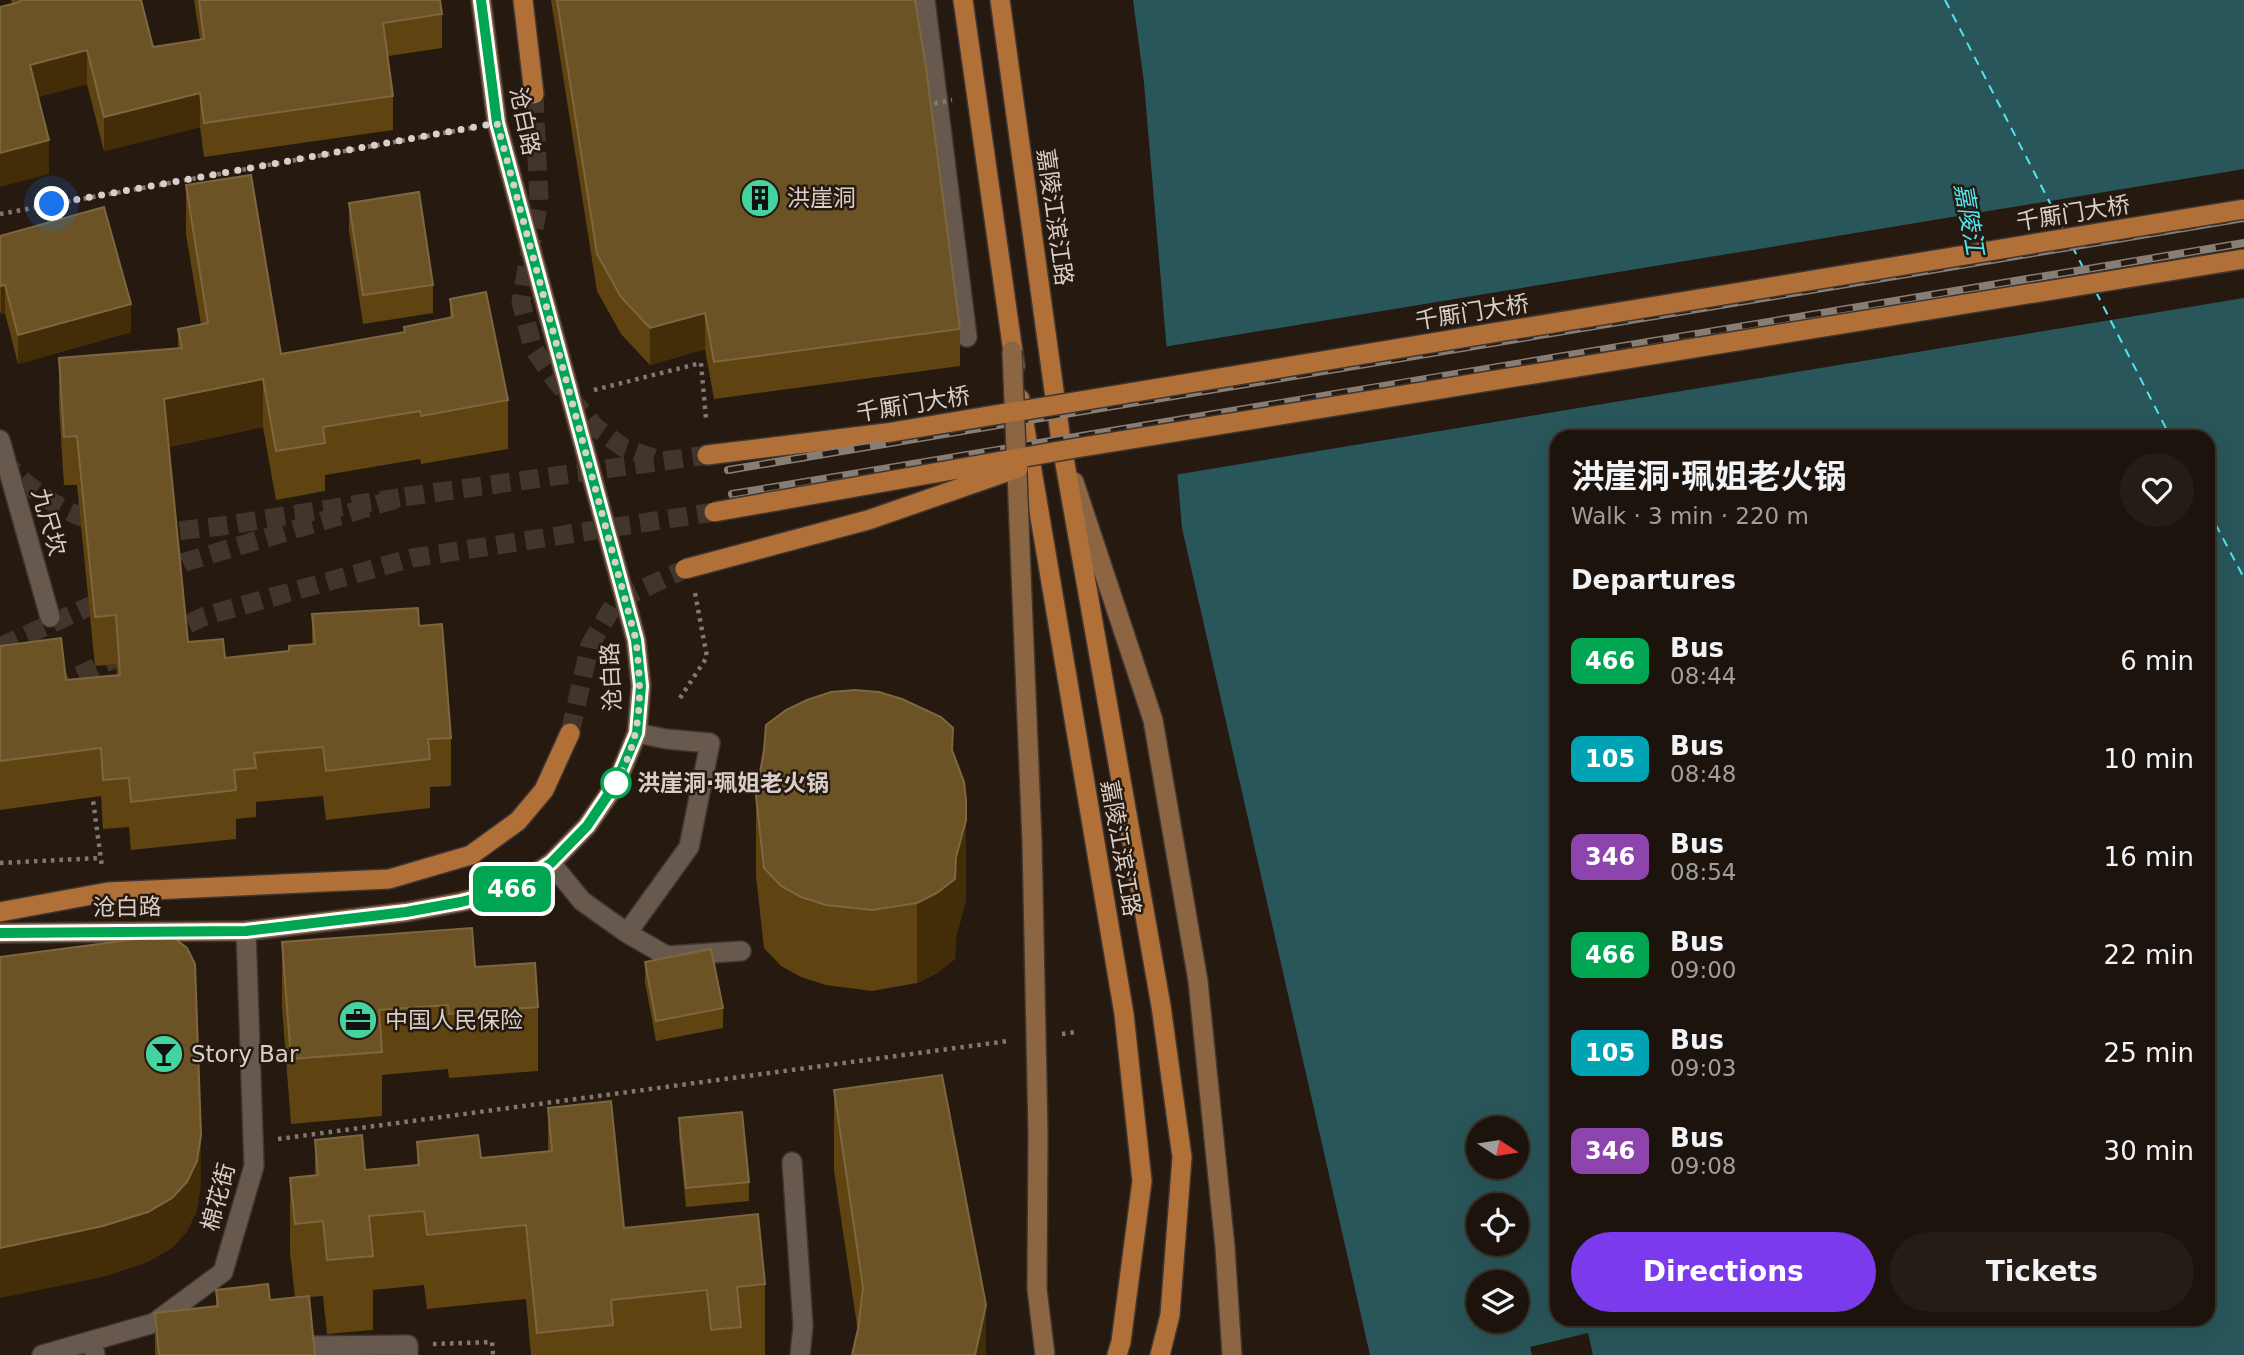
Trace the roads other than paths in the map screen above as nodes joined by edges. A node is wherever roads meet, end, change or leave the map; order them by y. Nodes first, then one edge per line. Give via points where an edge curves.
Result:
1 (481, 0) edge
2 (523, 0) edge
3 (925, 0) edge
4 (963, 0) edge
5 (1000, 0) edge
6 (534, 94) tunnel mouth
7 (2244, 209) edge
8 (2244, 259) edge
9 (967, 337) dead end
10 (1012, 351) junction
11 (0, 440) edge
12 (1068, 445) junction
13 (707, 455) tunnel mouth
14 (714, 512) tunnel mouth
15 (685, 569) tunnel mouth
16 (50, 617) dead end
17 (570, 733) tunnel mouth
18 (637, 733) junction
19 (551, 863) junction
20 (0, 912) edge
21 (246, 931) junction
22 (0, 933) edge
23 (627, 933) junction
24 (741, 951) dead end
25 (792, 1162) dead end
26 (280, 1329) edge
27 (94, 1348) edge
28 (408, 1350) edge
29 (42, 1355) edge
30 (800, 1355) edge
31 (1045, 1355) edge
32 (1117, 1355) edge
33 (1160, 1355) edge
34 (1232, 1355) edge

1 - 18 main road, 沧白路 via 497,123 636,640 641,686
2 - 6 main road
3 - 9 street
4 - 10 main road, 嘉陵江滨江路
5 - 12 main road, 嘉陵江滨江路
7 - 13 main road, 千厮门大桥, bridge via 886,433
8 - 12 main road, bridge
10 - 31 main road, 嘉陵江滨江路, bridge via 1032,841 1037,1289
10 - 32 main road, 嘉陵江滨江路, bridge via 1124,1014 1141,1168
11 - 16 street, 九尺坎
12 - 14 main road, bridge
12 - 15 main road, bridge via 868,520
12 - 33 main road, 嘉陵江滨江路 via 1182,1157 1170,1315
12 - 34 main road, 嘉陵江滨江路 via 1153,720 1198,981
17 - 20 main road via 544,790 518,821 471,855 389,879 108,892
18 - 19 main road, 沧白路 via 616,783 587,826
18 - 23 street via 710,743 689,847
19 - 21 main road, 沧白路 via 512,889 461,902
19 - 23 street via 582,901
21 - 22 main road, 沧白路
21 - 27 street, 棉花街 via 254,1166 223,1272 154,1323
23 - 24 street via 667,956
25 - 30 street via 803,1326
26 - 28 street via 312,1346
27 - 29 street, 棉花街

